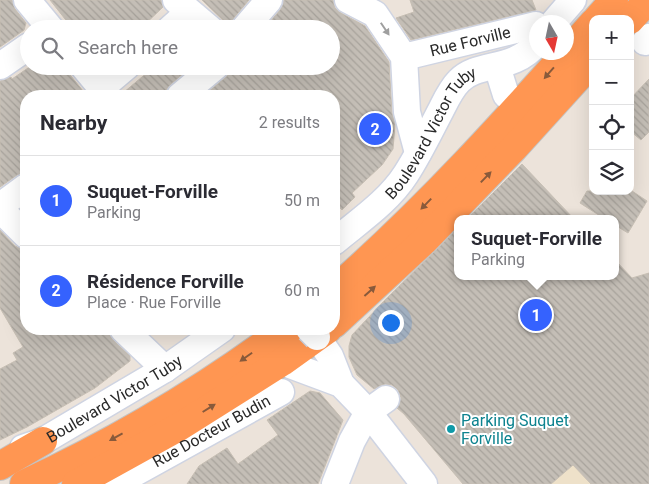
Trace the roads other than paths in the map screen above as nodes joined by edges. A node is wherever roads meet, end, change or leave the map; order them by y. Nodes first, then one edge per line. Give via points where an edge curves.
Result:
1 (27, 0) edge
2 (269, 0) edge
3 (348, 0) edge
4 (573, 0) edge
5 (614, 0) edge
6 (648, 0) edge
7 (178, 14) edge
8 (553, 15) edge
9 (601, 15) edge
10 (44, 20) edge
11 (191, 20) edge
12 (252, 20) edge
13 (529, 23) edge
14 (589, 29) edge
15 (641, 33) edge
16 (20, 52) edge
17 (529, 52) edge
18 (404, 57) junction
19 (589, 65) edge
20 (0, 66) edge
21 (497, 66) junction
22 (91, 75) edge
23 (119, 75) edge
24 (205, 75) edge
25 (103, 90) edge
26 (107, 90) edge
27 (187, 90) edge
28 (529, 114) junction
29 (418, 153) junction
30 (20, 193) edge
31 (0, 208) edge
32 (20, 228) edge
33 (340, 237) edge
34 (340, 285) edge
35 (340, 320) edge
36 (129, 335) edge
37 (213, 335) edge
38 (277, 335) edge
39 (324, 335) edge
40 (282, 362) junction
41 (165, 369) junction
42 (341, 384) junction
43 (280, 392) dead end
44 (377, 406) junction
45 (43, 441) junction
46 (0, 456) edge
47 (0, 466) edge
48 (24, 484) edge
49 (76, 484) edge
50 (115, 484) edge
51 (335, 484) edge
52 (424, 484) edge

1 - 10 street
2 - 12 street
3 -> 18 street via 375,14
4 - 8 street
5 - 9 highway
6 - 15 highway
7 - 11 street
13 - 18 street, Rue Forville
14 -> 28 highway
16 - 20 street
17 - 21 street, Boulevard Victor Tuby via 521,58
18 - 29 street via 407,112
19 - 28 highway
21 - 28 street via 506,95
21 - 29 street, Boulevard Victor Tuby via 482,69 460,80
22 - 25 street
23 - 26 street
24 - 27 street
28 -> 34 highway
35 -> 28 highway via 424,241
29 - 33 street, Boulevard Victor Tuby via 390,194
30 - 31 street
31 - 32 street
36 - 41 street
37 - 41 street, Boulevard Victor Tuby
38 -> 48 highway via 232,368 159,413
39 - 40 highway
39 - 42 street
40 - 42 street
49 -> 40 highway via 168,434
41 - 45 street, Boulevard Victor Tuby
42 - 44 street
43 - 50 street, Rue Docteur Budin
44 - 51 street via 352,441
44 - 52 street
45 - 46 street, Boulevard Victor Tuby
45 - 47 highway

